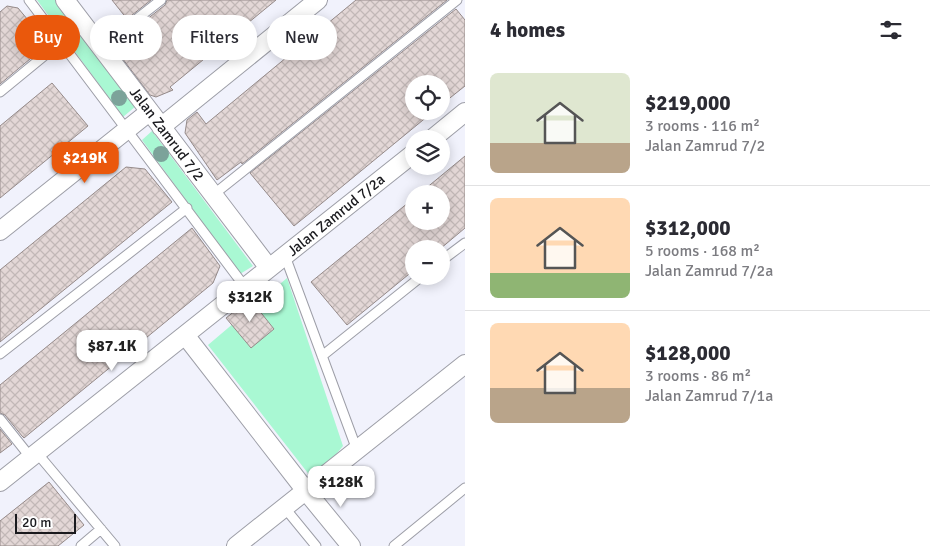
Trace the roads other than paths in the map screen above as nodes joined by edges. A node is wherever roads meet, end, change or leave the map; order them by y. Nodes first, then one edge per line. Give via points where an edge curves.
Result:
1 (29, 0) edge
2 (65, 0) edge
3 (160, 0) edge
4 (318, 0) edge
5 (457, 0) edge
6 (40, 15) edge
7 (141, 15) edge
8 (90, 33) edge
9 (39, 60) edge
10 (75, 60) edge
11 (111, 60) edge
12 (0, 92) edge
13 (149, 112) junction
14 (465, 112) edge
15 (161, 127) junction
16 (127, 129) junction
17 (443, 130) edge
18 (405, 160) edge
19 (212, 195) junction
20 (187, 208) junction
21 (0, 231) edge
22 (465, 242) edge
23 (450, 254) edge
24 (285, 256) junction
25 (269, 268) junction
26 (411, 285) edge
27 (245, 287) junction
28 (185, 335) junction
29 (0, 354) edge
30 (322, 356) junction
31 (465, 364) edge
32 (0, 419) edge
33 (357, 450) junction
34 (34, 455) junction
35 (0, 482) edge
36 (465, 488) edge
37 (306, 490) junction
38 (284, 507) junction
39 (101, 530) junction
40 (81, 546) edge
41 (115, 546) edge
42 (236, 546) edge
43 (316, 546) edge
44 (352, 546) edge
45 (394, 546) edge

1 - 6 lane
2 - 8 street, Jalan Zamrud 7/2
3 - 7 lane
4 - 15 street
5 - 19 lane
9 - 12 lane
10 - 16 lane
11 - 13 street, Jalan Zamrud 7/2
13 - 15 street, Jalan Zamrud 7/2
13 - 16 street
14 - 17 street
15 - 19 street, Jalan Zamrud 7/2
16 - 20 lane
16 - 21 street
18 - 24 street, Jalan Zamrud 7/2a
19 - 25 street, Jalan Zamrud 7/2
20 - 27 lane
20 - 29 lane
22 - 23 lane
24 - 25 street, Jalan Zamrud 7/2a
24 - 30 lane
25 - 27 street, Jalan Zamrud 7/2a
26 - 30 lane
27 - 28 street, Jalan Zamrud 7/2a
28 - 34 street, Jalan Zamrud 7/2a
28 - 37 street
30 - 33 lane
31 - 33 street
32 - 34 lane
33 - 37 street
34 - 35 street, Jalan Zamrud 7/2a
34 - 39 lane
36 - 45 lane
37 - 38 street
37 - 44 street
38 - 42 street
38 - 43 lane
39 - 40 lane
39 - 41 lane

